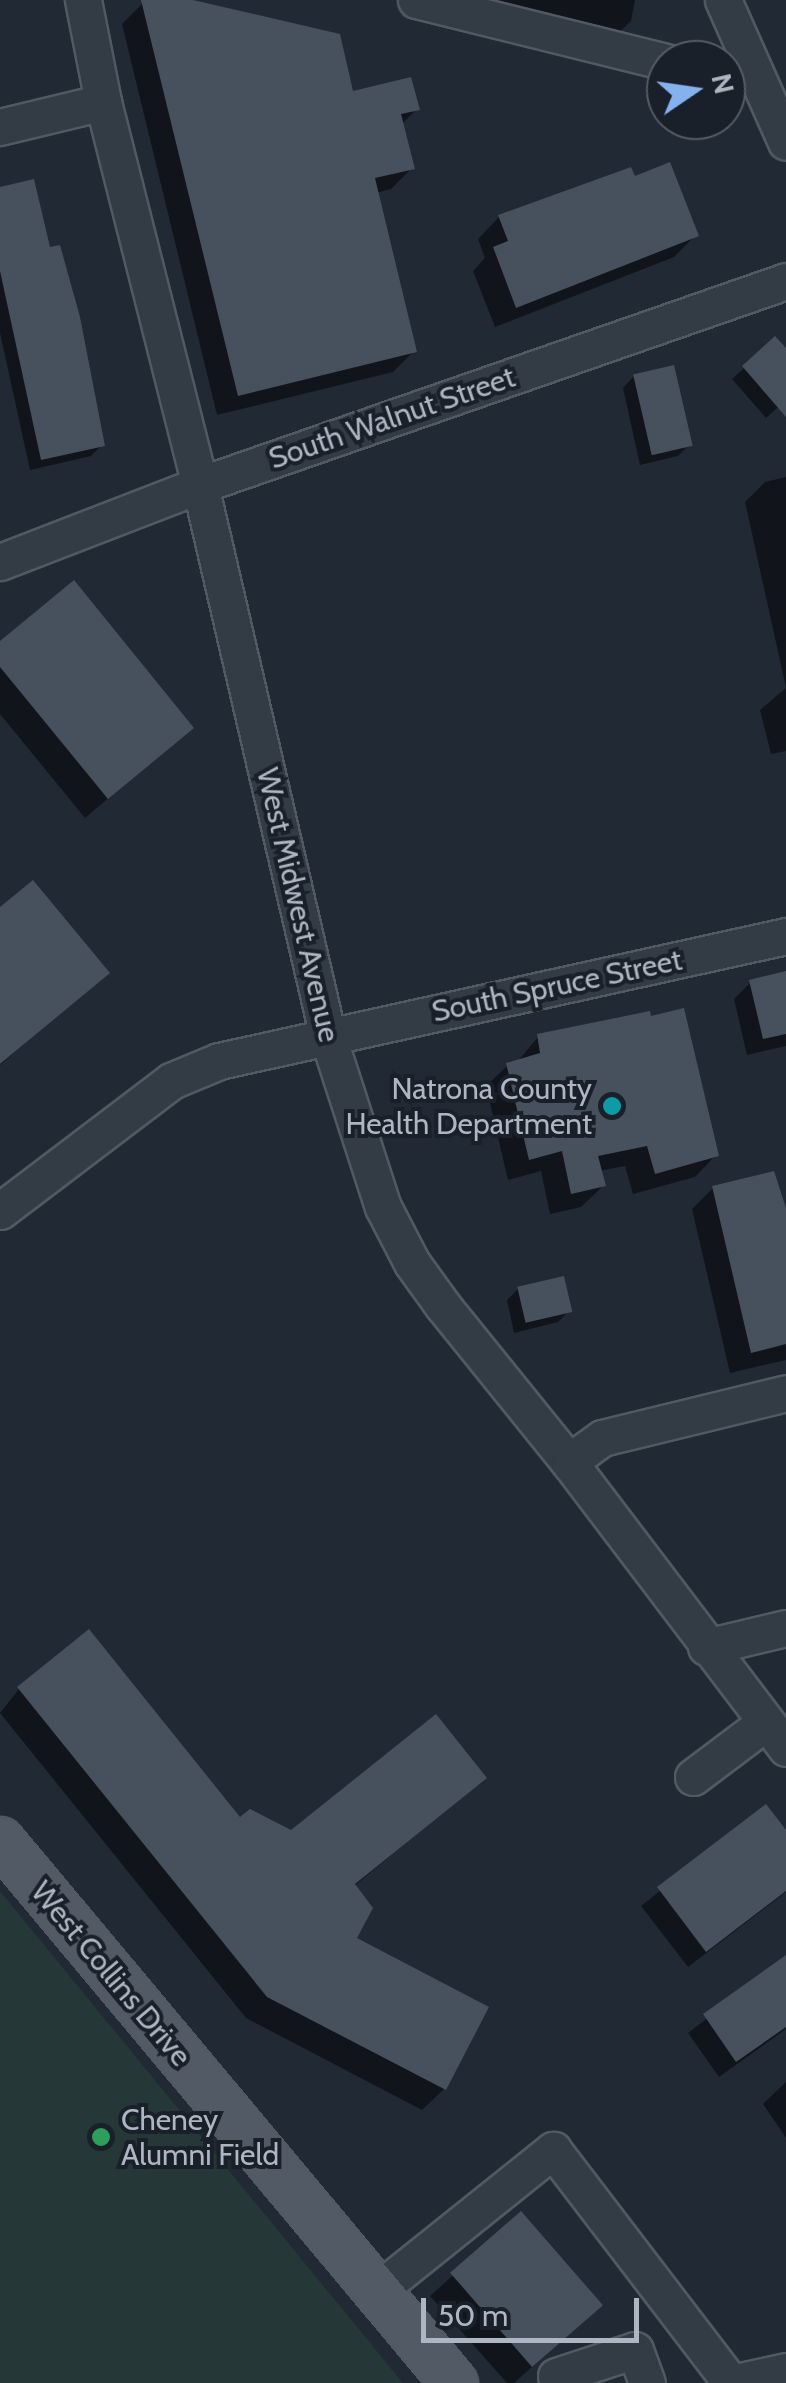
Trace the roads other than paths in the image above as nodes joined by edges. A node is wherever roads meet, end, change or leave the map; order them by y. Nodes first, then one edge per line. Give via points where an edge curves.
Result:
1 (83, 0) edge
2 (416, 0) edge
3 (724, 0) edge
4 (730, 40) edge
5 (646, 57) edge
6 (746, 78) edge
7 (102, 102) junction
8 (0, 127) edge
9 (786, 142) edge
10 (786, 281) edge
11 (200, 485) junction
12 (0, 562) edge
13 (786, 936) edge
14 (328, 1037) junction
15 (0, 1211) edge
16 (786, 1393) edge
17 (569, 1462) junction
18 (786, 1628) edge
19 (706, 1647) junction
20 (776, 1735) edge
21 (694, 1777) dead end
22 (0, 1840) edge
23 (377, 2291) junction
24 (786, 2370) edge
25 (556, 2376) dead end
26 (454, 2383) edge
27 (647, 2383) edge
28 (731, 2383) edge

1 - 7 street, West Midwest Avenue
2 - 5 street
3 - 4 street
6 - 9 street
7 - 8 street
7 - 11 street, West Midwest Avenue
10 - 11 street, South Walnut Street
11 - 12 street, South Walnut Street
11 - 14 street, West Midwest Avenue
13 - 14 street, South Spruce Street
14 - 15 street, South Spruce Street via 220,1061 171,1080
14 - 17 street, West Midwest Avenue via 371,1176 412,1262
16 - 17 street via 602,1438
17 - 19 street, West Midwest Avenue
18 - 19 street
19 - 20 street, West Midwest Avenue
20 - 21 street
22 - 23 main road, West Collins Drive
23 - 26 main road, West Collins Drive
23 - 28 street via 553,2150
24 - 28 street
25 - 27 street via 635,2350

